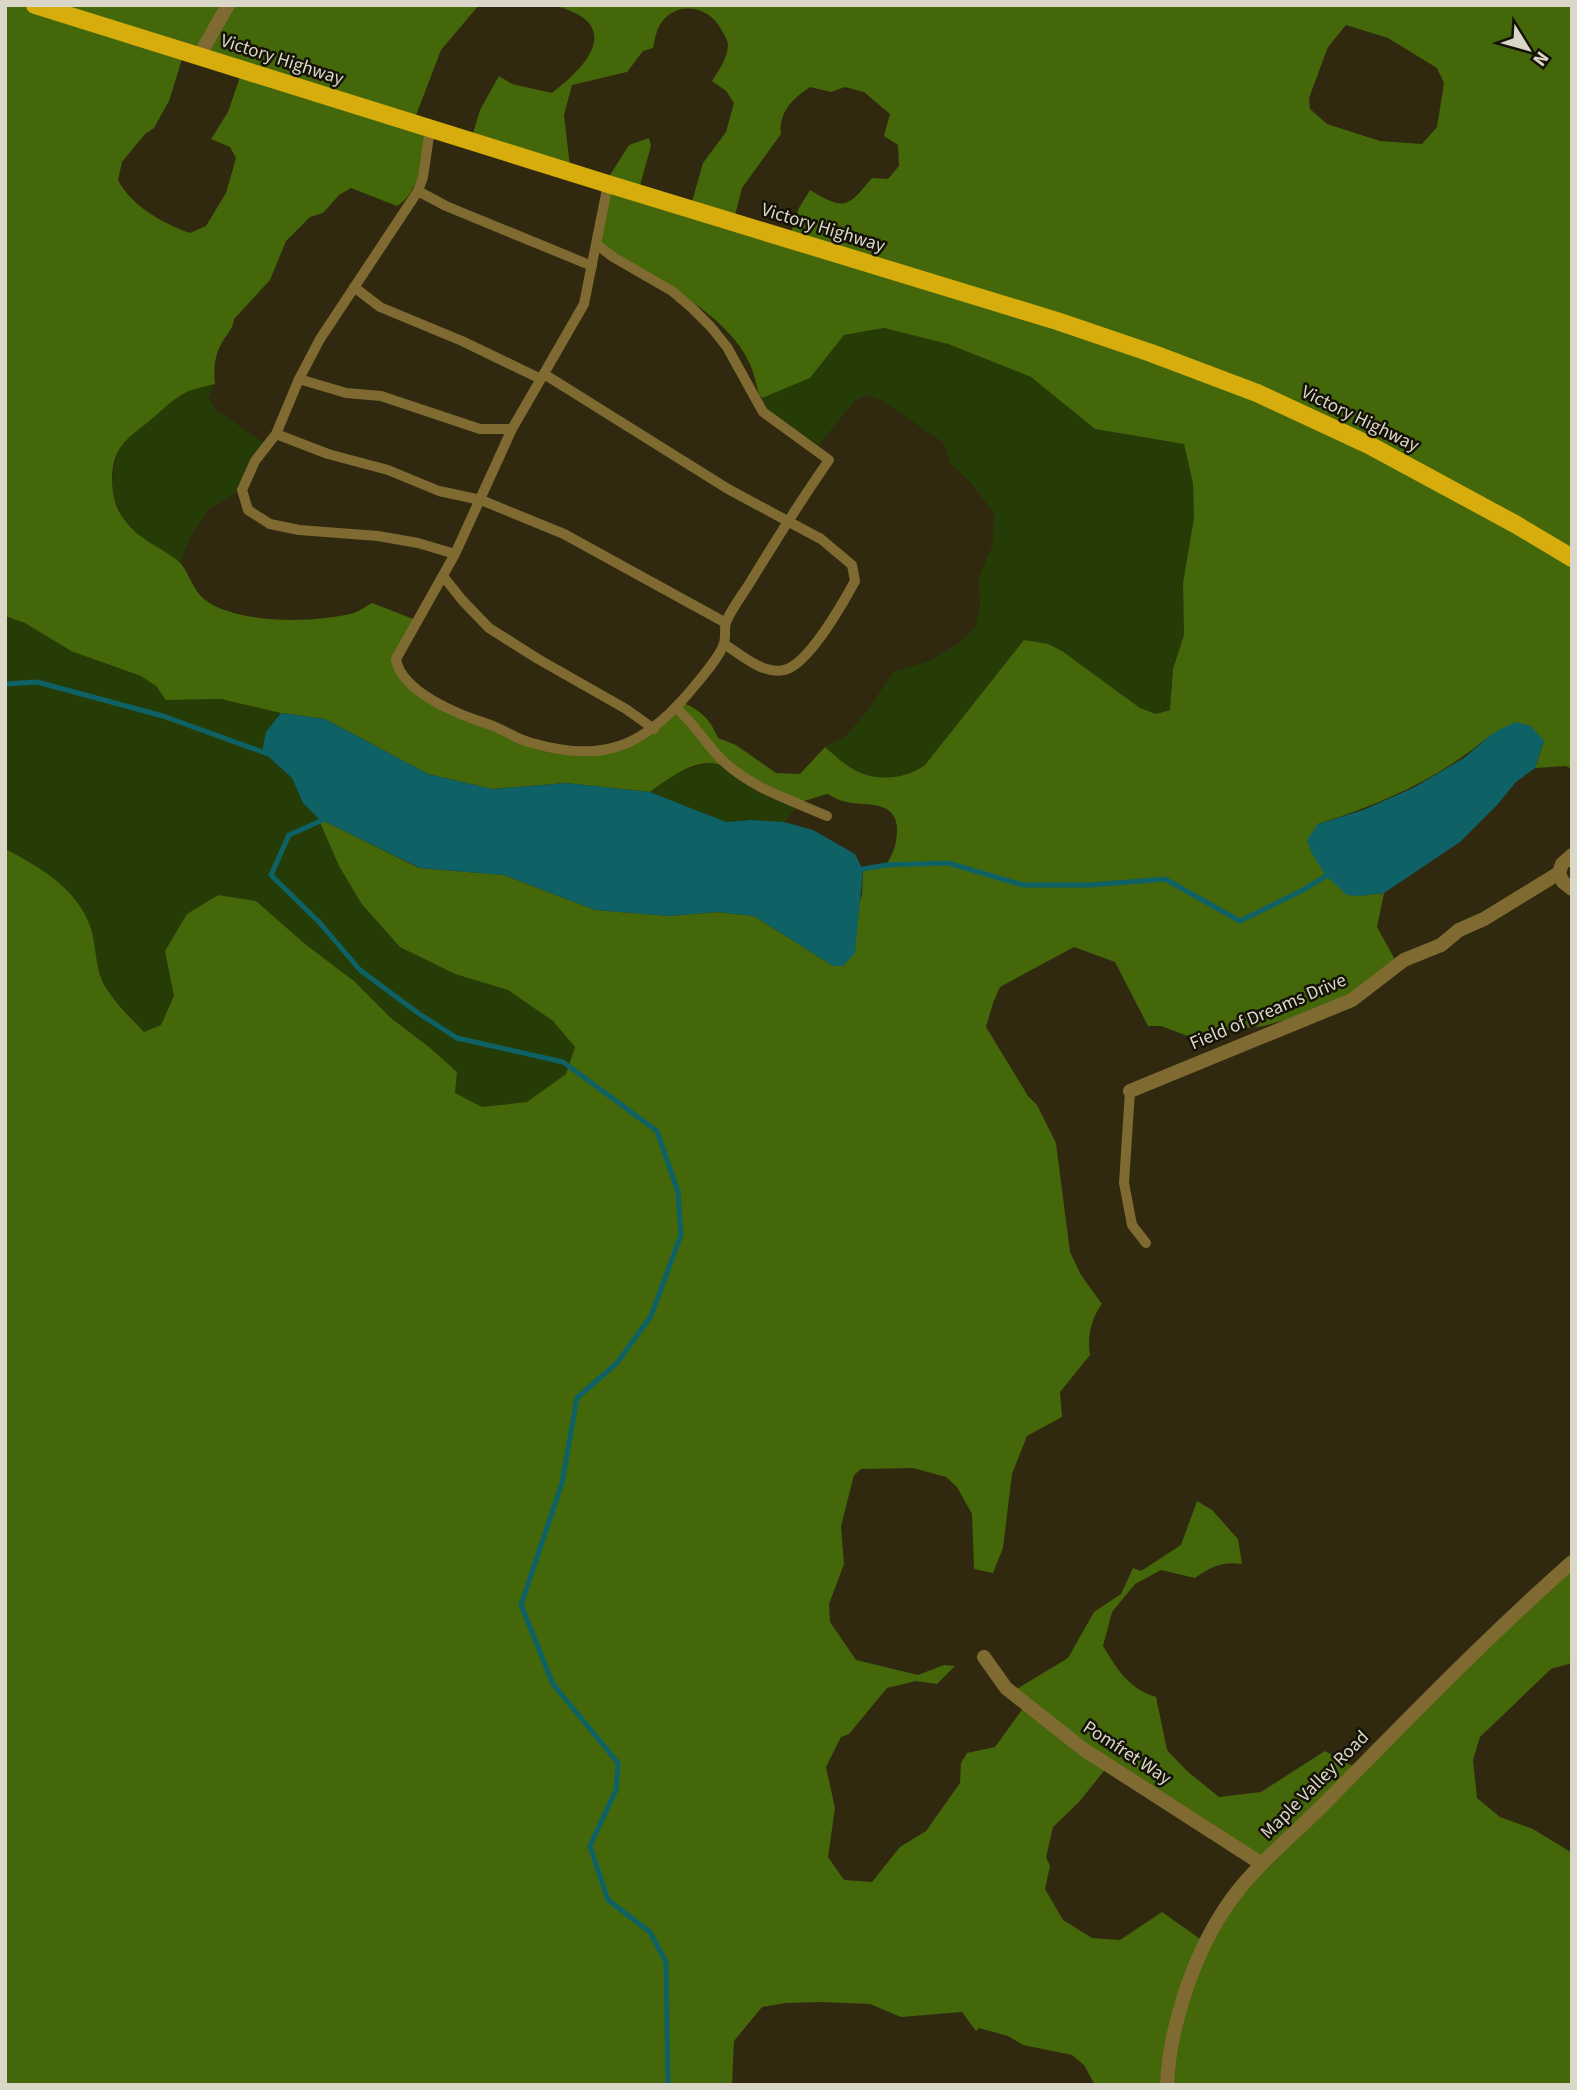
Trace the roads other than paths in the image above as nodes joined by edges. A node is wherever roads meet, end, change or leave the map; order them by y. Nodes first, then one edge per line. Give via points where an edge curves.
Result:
1 (35, 5) edge
2 (228, 5) edge
3 (200, 56) junction
4 (430, 129) junction
5 (608, 184) junction
6 (418, 191) junction
7 (596, 244) junction
8 (592, 266) junction
9 (354, 287) junction
10 (542, 376) junction
11 (299, 379) junction
12 (512, 429) junction
13 (276, 434) junction
14 (481, 500) junction
15 (788, 520) junction
16 (455, 554) junction
17 (1572, 558) edge
18 (443, 576) junction
19 (726, 623) junction
20 (724, 644) junction
21 (676, 708) junction
22 (654, 729) junction
23 (827, 816) dead end
24 (1572, 855) edge
25 (1559, 873) junction
26 (1572, 889) edge
27 (1130, 1091) joint
28 (1146, 1244) dead end
29 (1572, 1562) edge
30 (984, 1657) dead end
31 (1262, 1864) junction
32 (1167, 2085) edge

1 - 3 main road, Victory Highway
2 - 3 street
3 - 4 main road, Victory Highway
4 - 5 main road, Victory Highway
4 - 6 lane
5 - 7 lane
5 - 17 main road, Victory Highway via 1057,321 1257,393 1369,445
6 - 8 lane
6 - 9 lane
7 - 8 lane
7 - 15 lane via 692,308 727,347 763,412 829,460
8 - 10 lane via 584,304
9 - 10 lane via 380,307
9 - 11 lane
10 - 12 lane
10 - 15 lane via 728,489
11 - 12 lane via 346,393 381,396 480,429
11 - 13 lane
12 - 14 lane
13 - 14 lane via 439,491
13 - 16 lane via 255,461 242,490 248,510 270,524 378,536
14 - 16 lane
14 - 19 lane via 564,534
15 - 19 lane
15 - 20 lane via 852,565 855,581 807,656 785,670 756,665
16 - 18 lane
18 - 22 lane via 489,628
18 - 22 lane via 396,659 402,676 421,693 529,743 562,750 611,750
19 - 20 lane
20 - 21 lane
21 - 22 lane
21 - 23 lane via 739,774
24 - 25 street, Field of Dreams Drive
25 - 26 street
25 - 27 street, Field of Dreams Drive via 1441,944 1405,960 1352,1000
27 - 28 lane via 1124,1183 1132,1225
29 - 31 street, Maple Valley Road via 1445,1680
30 - 31 street, Pomfret Way via 1006,1688 1083,1749
31 - 32 street, Maple Valley Road via 1225,1908 1203,1946 1174,2032

